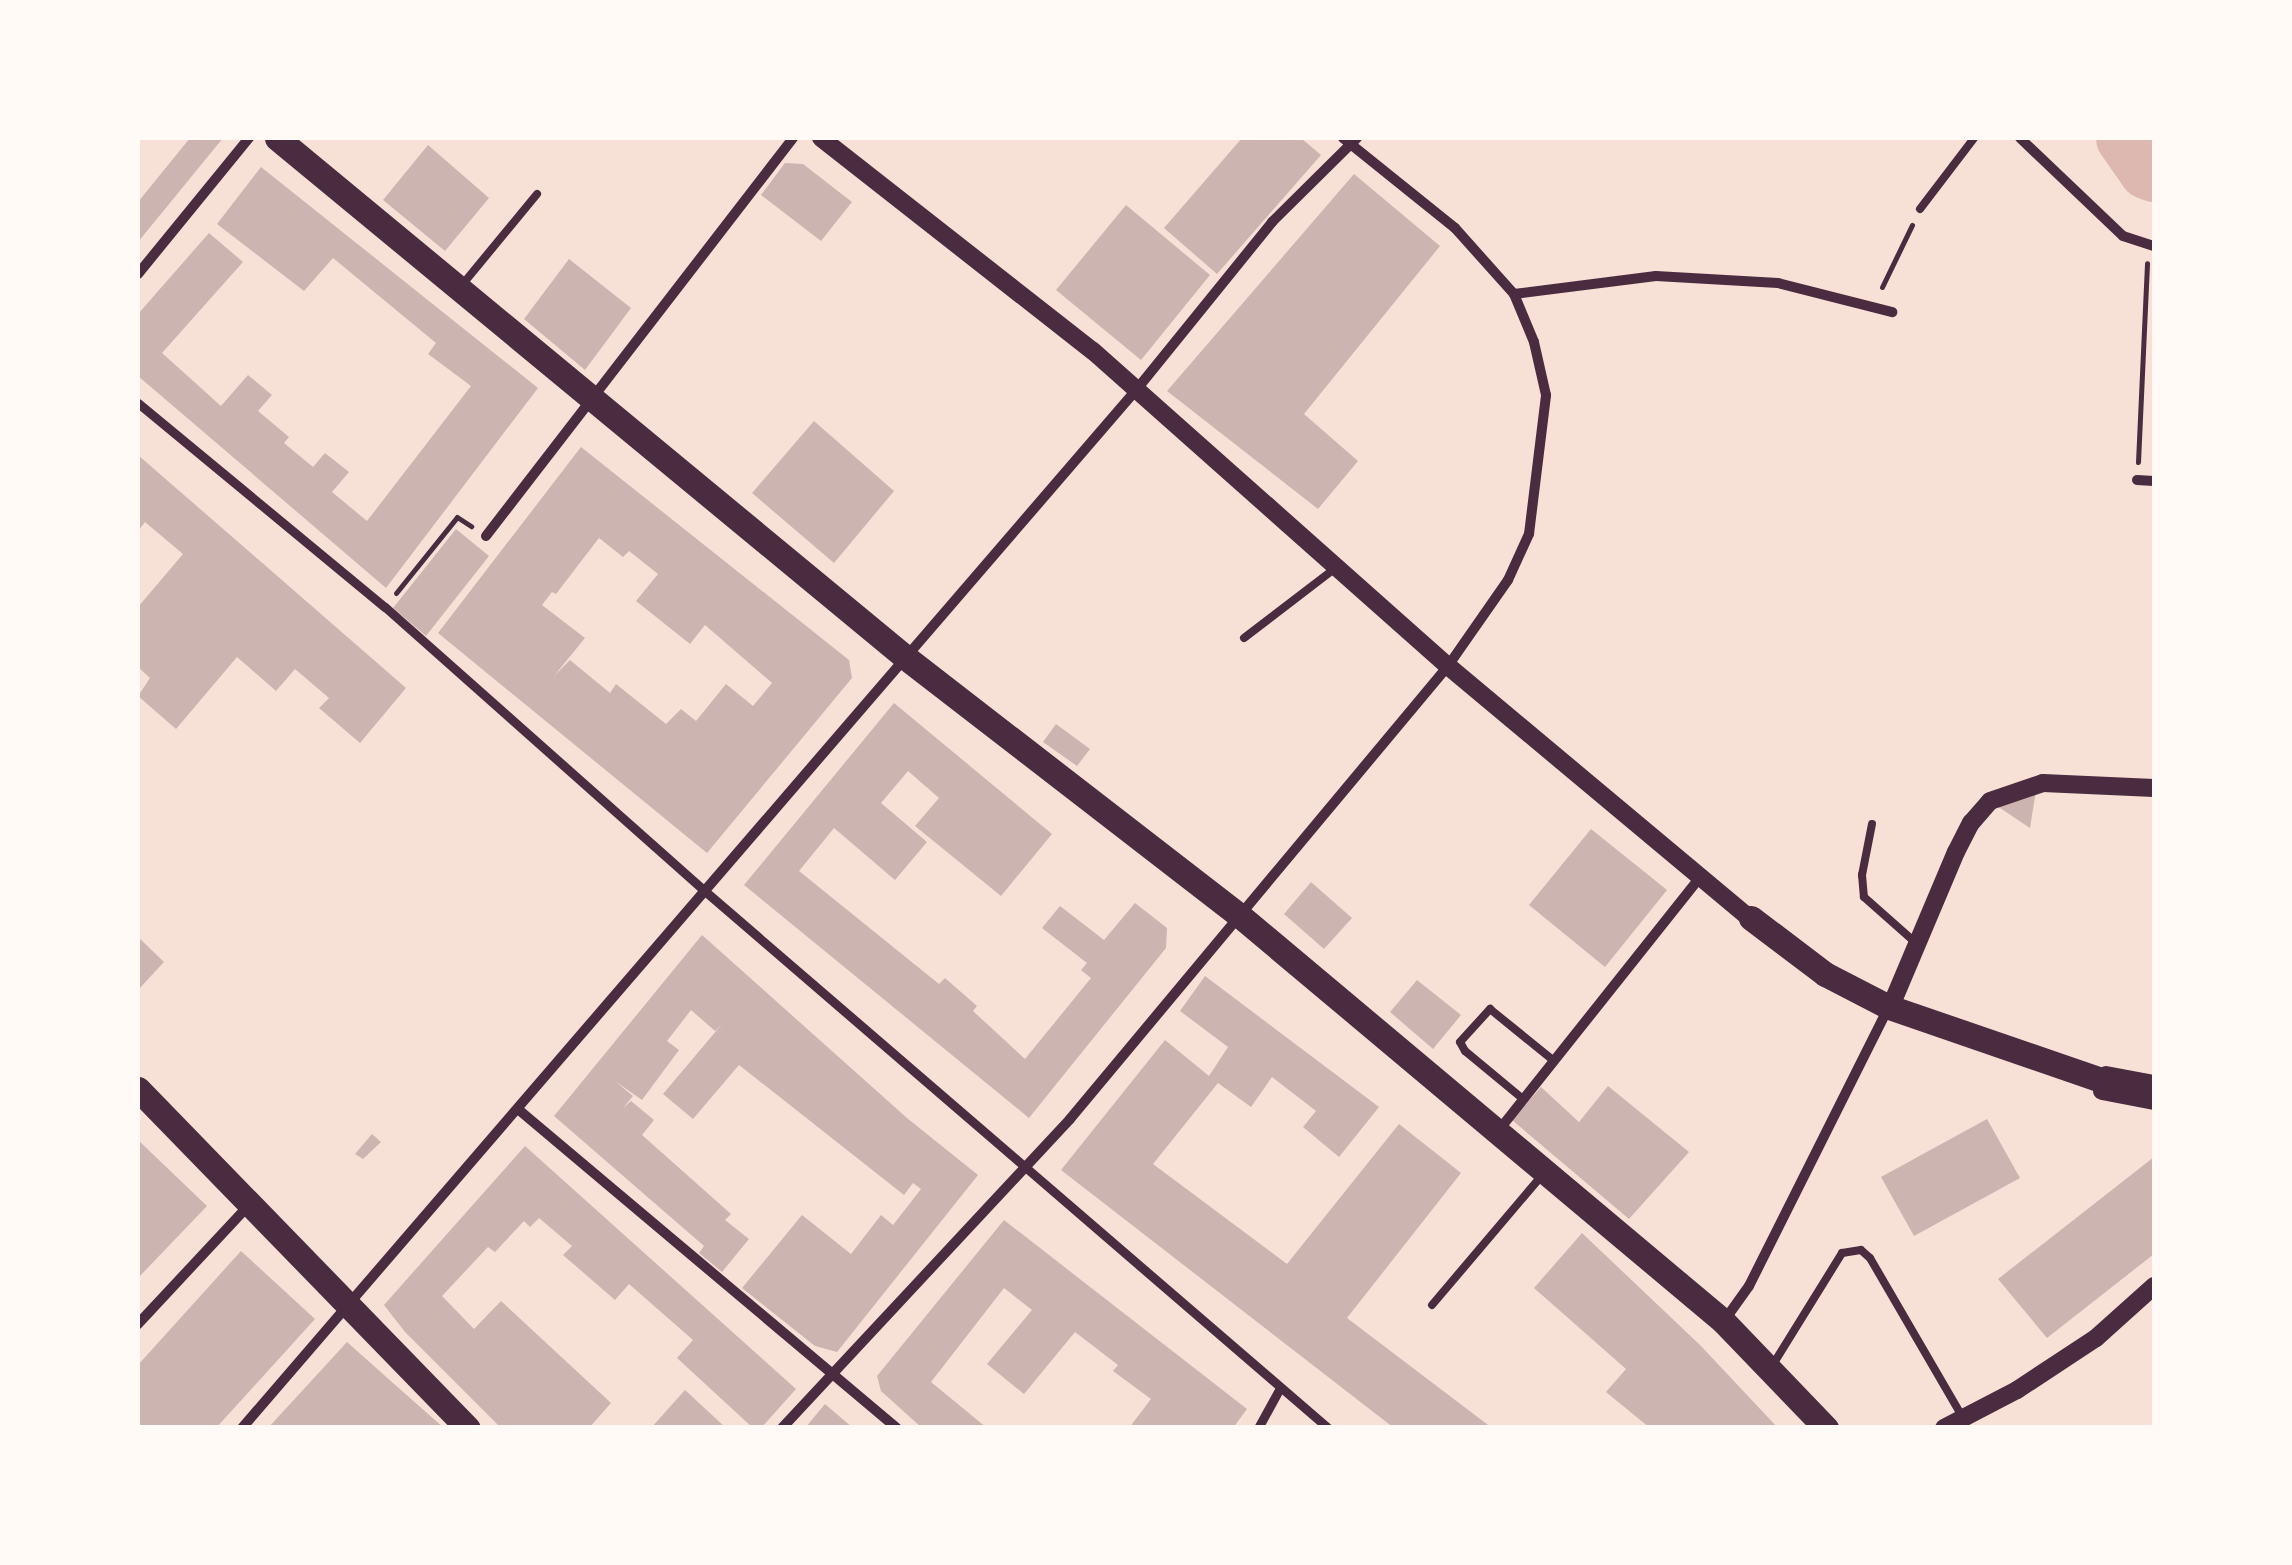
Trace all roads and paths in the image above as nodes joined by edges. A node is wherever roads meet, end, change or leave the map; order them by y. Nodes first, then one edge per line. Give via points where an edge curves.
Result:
1 (250, 138) edge
2 (277, 138) edge
3 (793, 138) edge
4 (821, 138) edge
5 (1974, 138) edge
6 (2020, 138) edge
7 (1350, 140) edge
8 (537, 194) dead end
9 (1920, 209) joint
10 (2151, 246) edge
11 (138, 274) edge
12 (459, 288) junction
13 (1514, 294) junction
14 (1872, 308) junction
15 (1892, 312) dead end
16 (1138, 389) junction
17 (590, 398) junction
18 (138, 403) edge
19 (2137, 480) joint
20 (2154, 481) edge
21 (486, 536) joint
22 (1337, 568) junction
23 (385, 607) junction
24 (1244, 638) dead end
25 (905, 657) junction
26 (1448, 666) junction
27 (2154, 788) edge
28 (1872, 824) dead end
29 (1700, 876) junction
30 (706, 892) junction
31 (1239, 914) junction
32 (1751, 918) junction
33 (1916, 942) junction
34 (1890, 1007) junction
35 (1554, 1061) junction
36 (2154, 1084) edge
37 (2116, 1085) dead end
38 (138, 1089) edge
39 (1523, 1099) junction
40 (2154, 1101) edge
41 (518, 1110) junction
42 (1498, 1130) junction
43 (1026, 1170) junction
44 (1546, 1171) junction
45 (251, 1204) junction
46 (2154, 1286) edge
47 (352, 1304) junction
48 (1432, 1305) dead end
49 (1723, 1321) junction
50 (138, 1324) edge
51 (1770, 1369) junction
52 (832, 1372) junction
53 (1280, 1388) junction
54 (1963, 1418) junction
55 (242, 1428) edge
56 (468, 1428) edge
57 (782, 1428) edge
58 (897, 1428) edge
59 (1258, 1428) edge
60 (1328, 1428) edge
61 (1826, 1428) edge
62 (1944, 1428) edge

1 - 11 street
2 - 12 main road
3 - 17 street
4 - 16 street
5 - 9 lane
6 - 10 street via 2123,236
7 - 13 street via 1455,228
7 - 16 street via 1272,222
8 - 12 lane
9 - 14 path
10 - 19 path
12 - 17 main road
13 - 14 street via 1656,276 1778,283
13 - 26 street via 1546,394 1530,534 1508,580
14 - 15 street
16 - 22 street
16 - 25 street
17 - 21 street
17 - 25 main road
18 - 23 street
19 - 20 street
21 - 23 path via 457,517
22 - 24 lane
22 - 26 street
23 - 30 street
25 - 30 street
25 - 31 main road
26 - 29 street
26 - 31 street
27 - 33 street via 2043,783 1990,801 1971,823
28 - 33 lane via 1864,898
29 - 32 street
29 - 35 street
30 - 41 street
30 - 43 street
31 - 42 main road
31 - 43 street
32 - 34 street
32 - 37 main road via 1825,974 1889,1008
33 - 34 street
34 - 36 street via 2084,1070
34 - 40 street via 2094,1088
34 - 49 street via 1749,1286
35 - 39 street
35 - 39 lane via 1490,1009 1460,1042
38 - 45 main road
39 - 42 street
41 - 47 street
41 - 52 street
42 - 44 main road
43 - 52 street
43 - 53 street
44 - 48 lane
44 - 49 main road
45 - 47 main road
45 - 50 street
46 - 54 street via 2096,1338
47 - 55 street
47 - 56 main road
49 - 51 main road
51 - 54 lane via 1842,1253 1860,1250
51 - 61 main road
52 - 57 street
52 - 58 street
53 - 59 street
53 - 60 street
54 - 62 street

